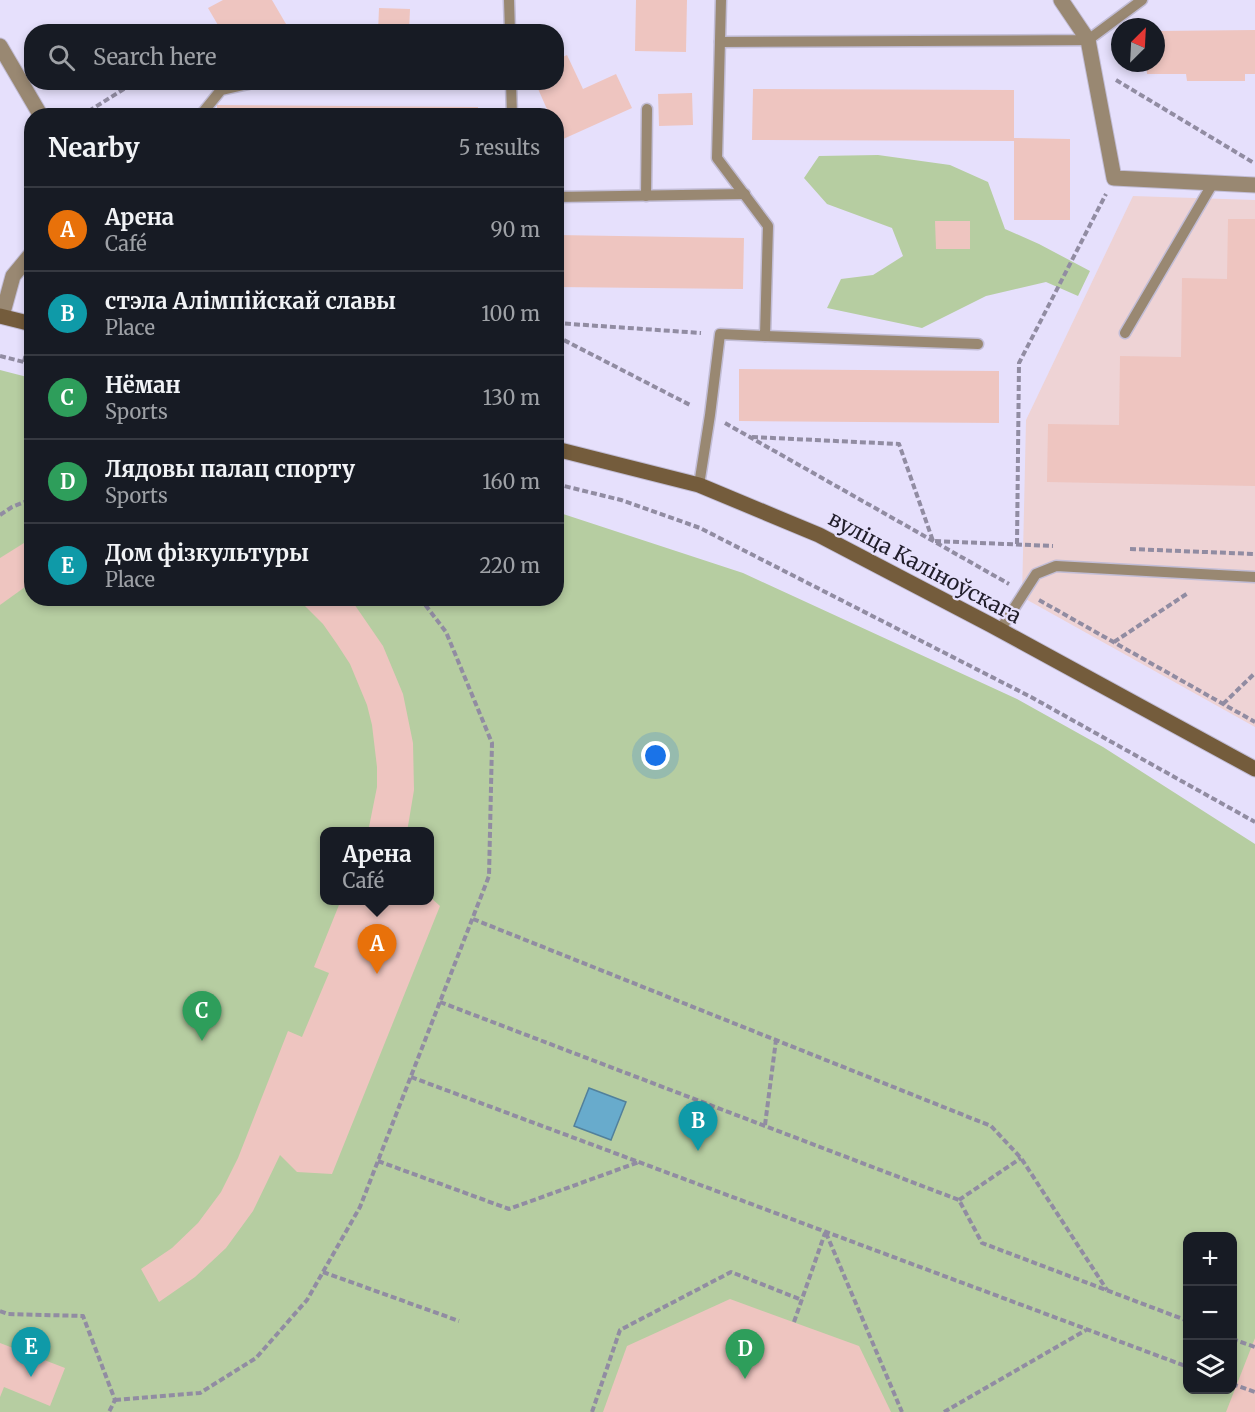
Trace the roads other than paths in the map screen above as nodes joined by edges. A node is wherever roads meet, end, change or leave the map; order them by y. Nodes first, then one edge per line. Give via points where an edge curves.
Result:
1 (509, 0) edge
2 (721, 0) edge
3 (1061, 0) edge
4 (1142, 0) edge
5 (510, 24) edge
6 (1088, 40) junction
7 (720, 42) junction
8 (0, 46) edge
9 (24, 87) edge
10 (26, 90) edge
11 (221, 90) edge
12 (511, 90) edge
13 (36, 108) edge
14 (206, 108) edge
15 (512, 108) edge
16 (647, 109) dead end
17 (1213, 183) junction
18 (1255, 185) edge
19 (745, 194) junction
20 (646, 196) junction
21 (564, 197) edge
22 (24, 263) edge
23 (1, 316) edge
24 (24, 322) edge
25 (1125, 333) dead end
26 (765, 336) junction
27 (978, 344) dead end
28 (564, 451) edge
29 (699, 485) junction
30 (1255, 577) edge
31 (1000, 630) junction
32 (1255, 769) edge

1 - 5 lane
2 - 7 lane
3 - 6 street
4 - 6 lane
6 - 7 lane
6 - 17 street via 1114,178
7 - 19 lane via 717,158
8 - 9 street
10 - 13 street
11 - 14 lane
12 - 15 lane
16 - 20 lane
17 - 18 street
17 - 25 lane
19 - 20 lane
19 - 26 lane via 768,226
20 - 21 lane
22 - 23 street via 13,276
23 - 24 main road
26 - 27 lane
26 - 29 lane via 720,334
28 - 29 main road, вуліца Каліноўскага
29 - 31 main road, вуліца Каліноўскага via 819,535
30 - 31 lane via 1056,566 1036,574
31 - 32 main road, вуліца Каліноўскага

